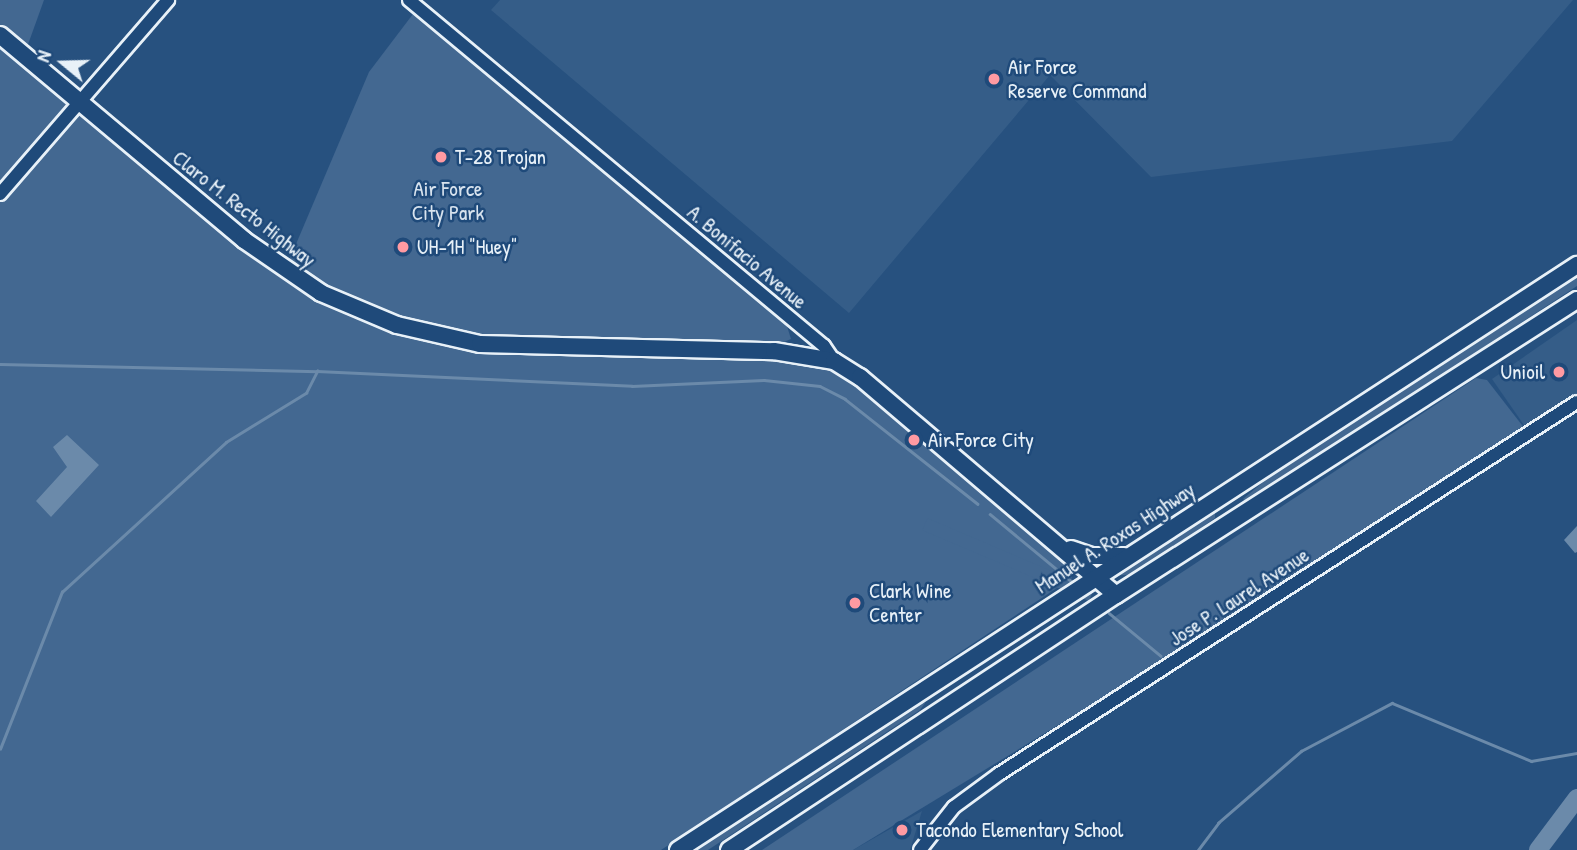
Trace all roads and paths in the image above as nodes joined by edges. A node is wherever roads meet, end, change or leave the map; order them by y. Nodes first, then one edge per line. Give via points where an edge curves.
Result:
1 (168, 0) edge
2 (409, 0) edge
3 (0, 35) edge
4 (80, 104) junction
5 (0, 194) edge
6 (1577, 265) edge
7 (1577, 300) edge
8 (834, 361) junction
9 (1577, 402) edge
10 (1220, 495) junction
11 (1237, 519) junction
12 (1059, 543) junction
13 (1126, 556) junction
14 (1095, 575) junction
15 (1116, 595) junction
16 (923, 688) junction
17 (939, 710) junction
18 (678, 850) edge
19 (729, 850) edge
20 (920, 850) edge

1 - 4 street
2 - 8 street, A. Bonifacio Avenue via 824,346
3 - 4 main road, Claro M. Recto Highway
4 - 5 street
4 - 8 main road, Claro M. Recto Highway via 283,271 338,301 397,325 491,345 774,351
6 - 10 main road, Manuel A. Roxas Highway
7 - 11 main road
8 - 12 main road, A. Bonifacio Avenue via 860,377
9 - 20 street, Jose P. Laurel Avenue via 999,774 954,807
10 - 11 main road
10 - 13 main road, Manuel A. Roxas Highway
11 - 15 main road
12 - 13 main road, A. Bonifacio Avenue via 1091,556
12 - 14 main road, A. Bonifacio Avenue
13 - 14 main road, Manuel A. Roxas Highway
14 - 15 main road, A. Bonifacio Avenue
14 - 16 main road, Manuel A. Roxas Highway
15 - 17 main road
16 - 17 main road
16 - 18 main road, Manuel A. Roxas Highway
17 - 19 main road

